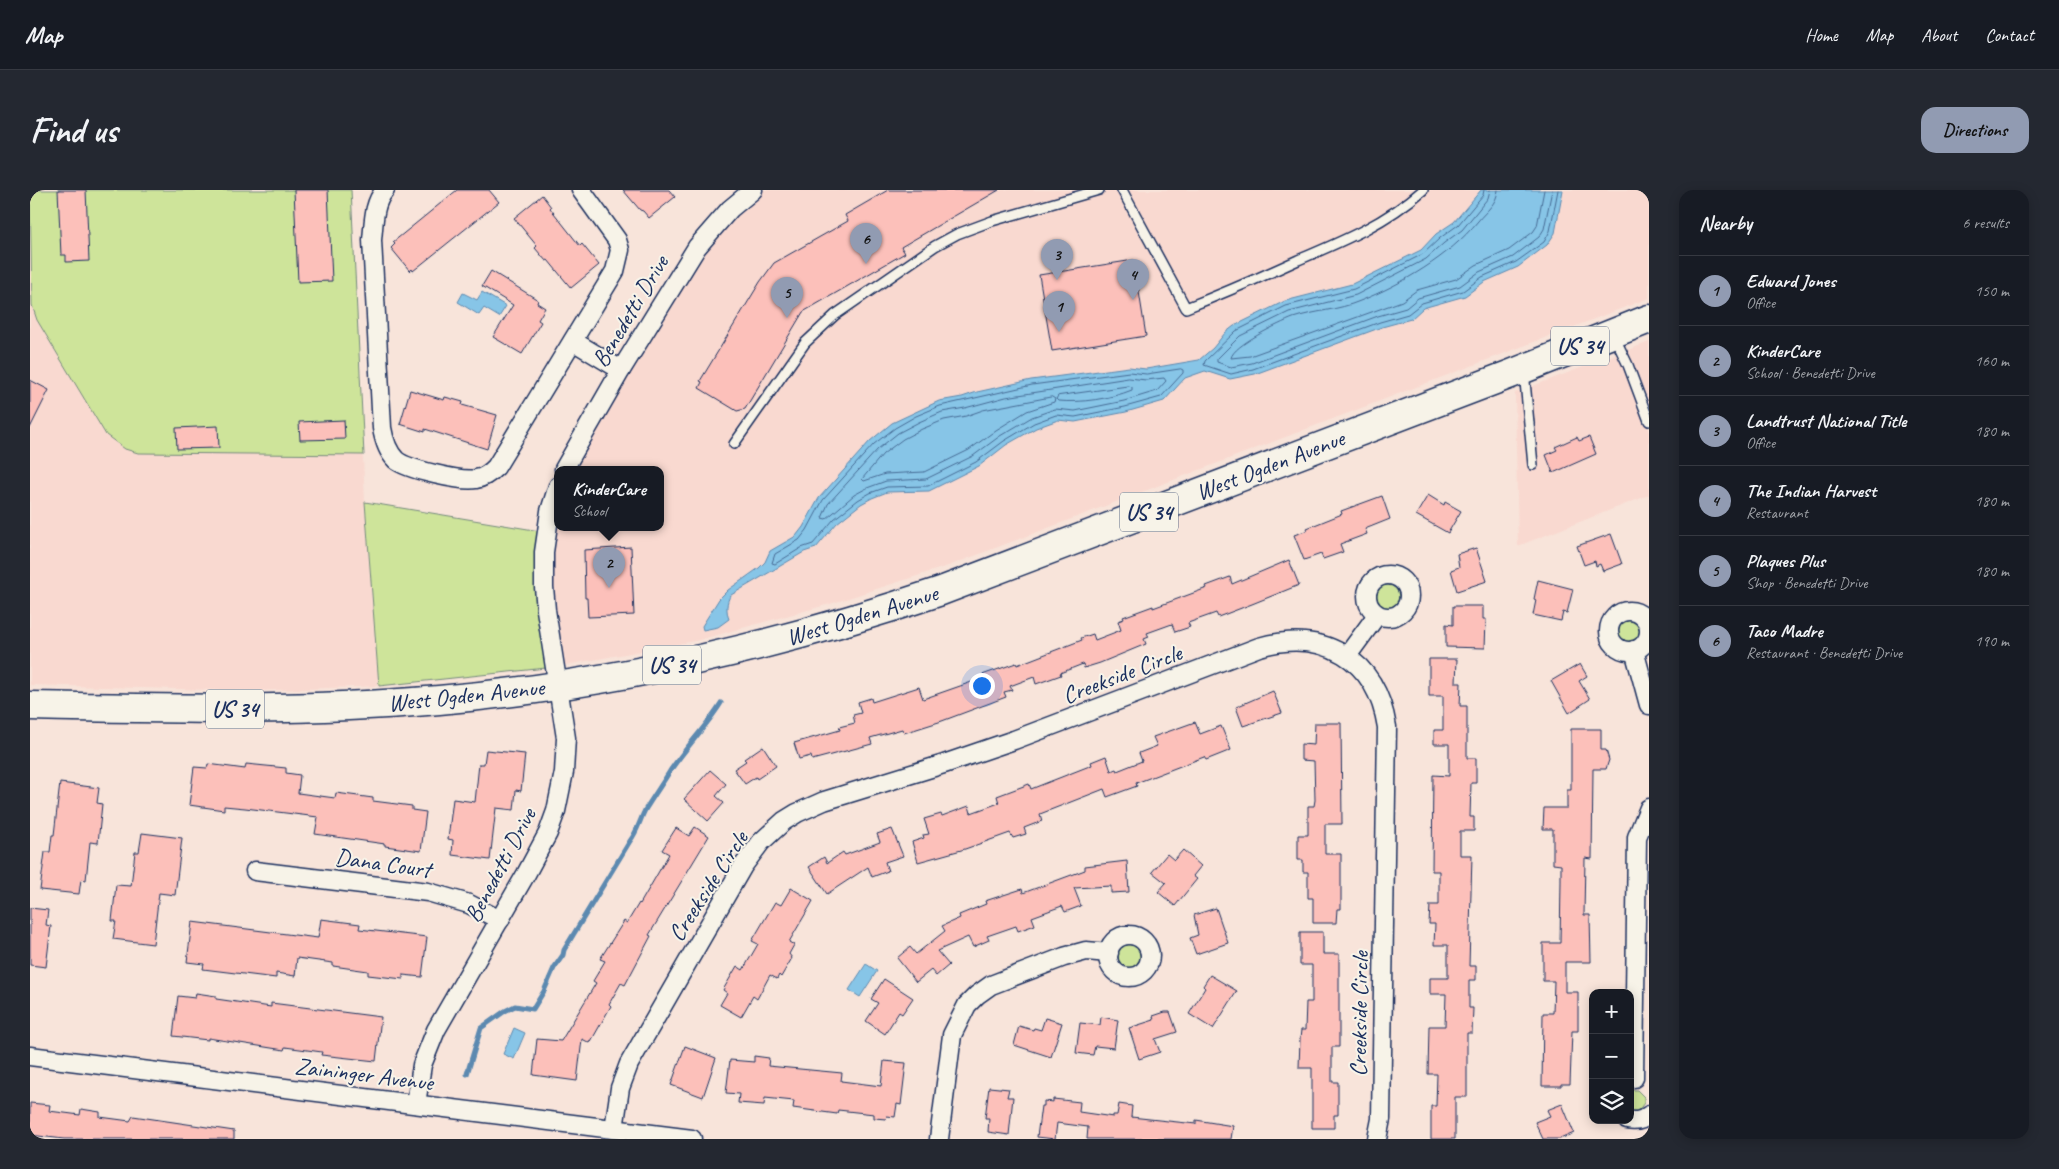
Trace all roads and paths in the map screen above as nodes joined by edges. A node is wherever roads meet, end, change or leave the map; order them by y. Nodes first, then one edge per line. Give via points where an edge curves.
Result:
1 (385, 190) edge
2 (581, 190) edge
3 (753, 190) edge
4 (1099, 190) edge
5 (1122, 190) edge
6 (1423, 190) edge
7 (1649, 319) edge
8 (1613, 334) junction
9 (573, 340) junction
10 (1524, 369) junction
11 (621, 370) junction
12 (1649, 421) edge
13 (734, 444) dead end
14 (1533, 464) dead end
15 (566, 466) edge
16 (554, 498) edge
17 (1377, 614) dead end
18 (1634, 650) dead end
19 (1347, 656) junction
20 (558, 685) junction
21 (1649, 705) edge
22 (30, 706) edge
23 (1649, 808) edge
24 (255, 871) dead end
25 (500, 920) junction
26 (1109, 953) dead end
27 (30, 1056) edge
28 (1638, 1080) edge
29 (416, 1104) junction
30 (1649, 1115) edge
31 (1634, 1122) edge
32 (614, 1129) junction
33 (692, 1139) edge
34 (939, 1139) edge
35 (1377, 1139) edge

1 - 9 street via 375,210 372,240 382,428 388,449 397,460 465,479 489,474
2 - 9 street via 613,232 620,250 615,271
3 - 11 street, Benedetti Drive via 730,209 697,247
4 - 13 lane via 957,234 835,315 805,343
5 - 6 lane via 1186,308 1376,225
7 - 8 main road, West Ogden Avenue / US 34
8 - 10 main road, West Ogden Avenue / US 34
8 - 12 lane
9 - 11 street
10 - 14 lane
10 - 20 main road, West Ogden Avenue / US 34 via 886,610 784,640
11 - 15 street, Benedetti Drive
16 - 20 street, Benedetti Drive via 544,552 545,602
17 - 19 street
18 - 21 street
19 - 32 street, Creekside Circle via 1322,645 1276,642 1014,740 796,813 761,842 743,866 628,1064 620,1088
19 - 35 street, Creekside Circle via 1367,674 1378,695 1387,727 1381,1119
20 - 22 main road, West Ogden Avenue / US 34 via 438,700 337,707
20 - 25 street, Benedetti Drive via 566,748 556,811 548,833
23 - 28 street via 1637,837
24 - 25 street, Dana Court via 428,892 469,904
25 - 29 street, Benedetti Drive via 427,1050
26 - 34 street via 1086,951 1064,957 991,985 966,1006 952,1035
27 - 29 street, Zaininger Avenue
29 - 32 street, Zaininger Avenue
30 - 31 street
32 - 33 street, Zaininger Avenue

